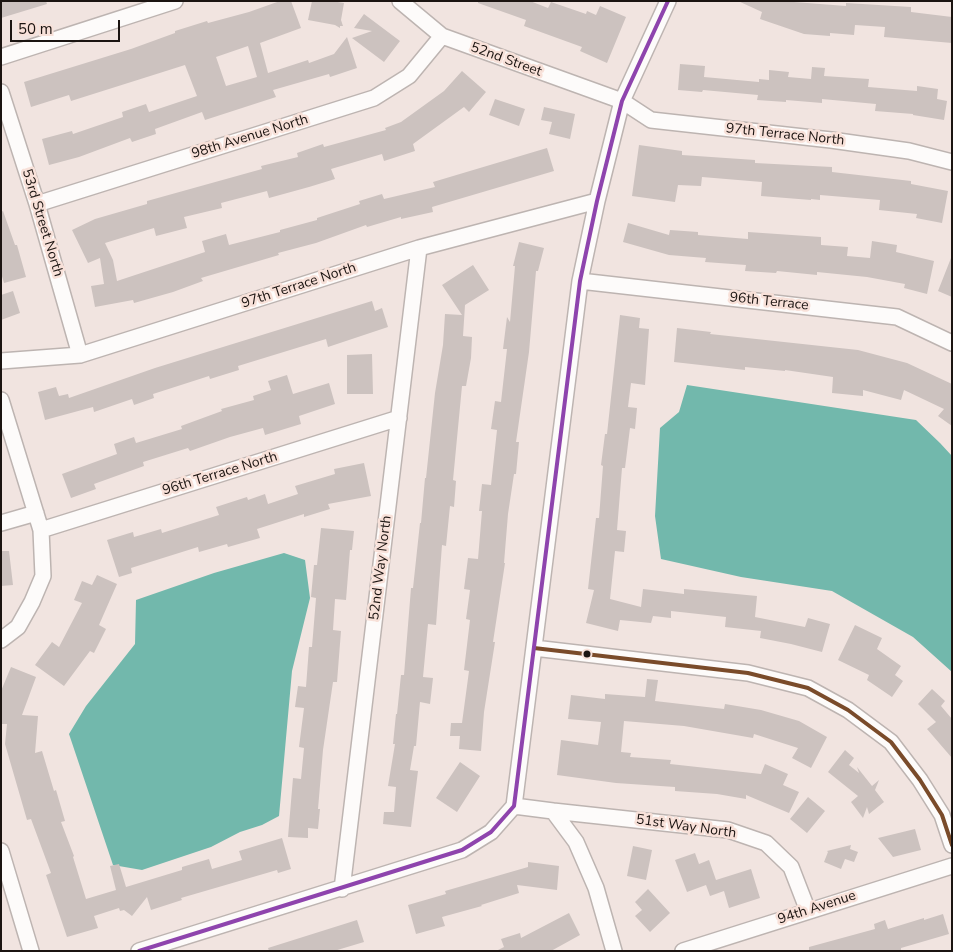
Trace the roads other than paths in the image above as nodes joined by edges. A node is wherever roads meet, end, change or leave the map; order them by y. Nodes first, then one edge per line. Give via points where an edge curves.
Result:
1 (175, 1) edge
2 (400, 1) edge
3 (668, 1) edge
4 (442, 36) junction
5 (1, 57) edge
6 (1, 92) edge
7 (622, 101) junction
8 (952, 162) edge
9 (597, 201) junction
10 (37, 204) junction
11 (419, 248) junction
12 (580, 281) junction
13 (952, 343) edge
14 (80, 355) junction
15 (1, 361) edge
16 (1, 400) edge
17 (399, 418) junction
18 (36, 512) junction
19 (1, 523) edge
20 (41, 530) junction
21 (1, 640) edge
22 (534, 648) junction
23 (514, 806) junction
24 (553, 811) junction
25 (952, 844) edge
26 (1, 851) edge
27 (952, 866) edge
28 (342, 889) junction
29 (808, 911) junction
30 (31, 951) edge
31 (139, 951) edge
32 (614, 951) edge
33 (683, 951) edge

1 - 5 street
2 - 4 street, 52nd Street
3 - 7 street
4 - 7 street, 52nd Street
4 - 10 street, 98th Avenue North via 408,76 374,98
6 - 10 street, 53rd Street North
7 - 8 street, 97th Terrace North via 652,120 899,149
7 - 9 street
9 - 11 street, 97th Terrace North
9 - 12 street
10 - 14 street, 53rd Street North
11 - 14 street, 97th Terrace North
11 - 17 street, 52nd Way North
12 - 13 street, 96th Terrace via 897,317
12 - 22 street
14 - 15 street, 97th Terrace North
16 - 18 street
17 - 20 street, 96th Terrace North
17 - 28 street, 52nd Way North
18 - 19 street
18 - 20 street
20 - 21 street via 43,576 18,627
22 - 23 street
22 - 25 street via 748,673 808,688 848,710 891,742 942,815
23 - 24 street, 51st Way North
23 - 28 street via 491,832 462,850
24 - 29 street, 51st Way North via 728,830 766,843 791,867
24 - 32 street via 576,842 596,888
26 - 30 street
27 - 29 street, 94th Avenue
28 - 31 street
29 - 33 street, 94th Avenue

